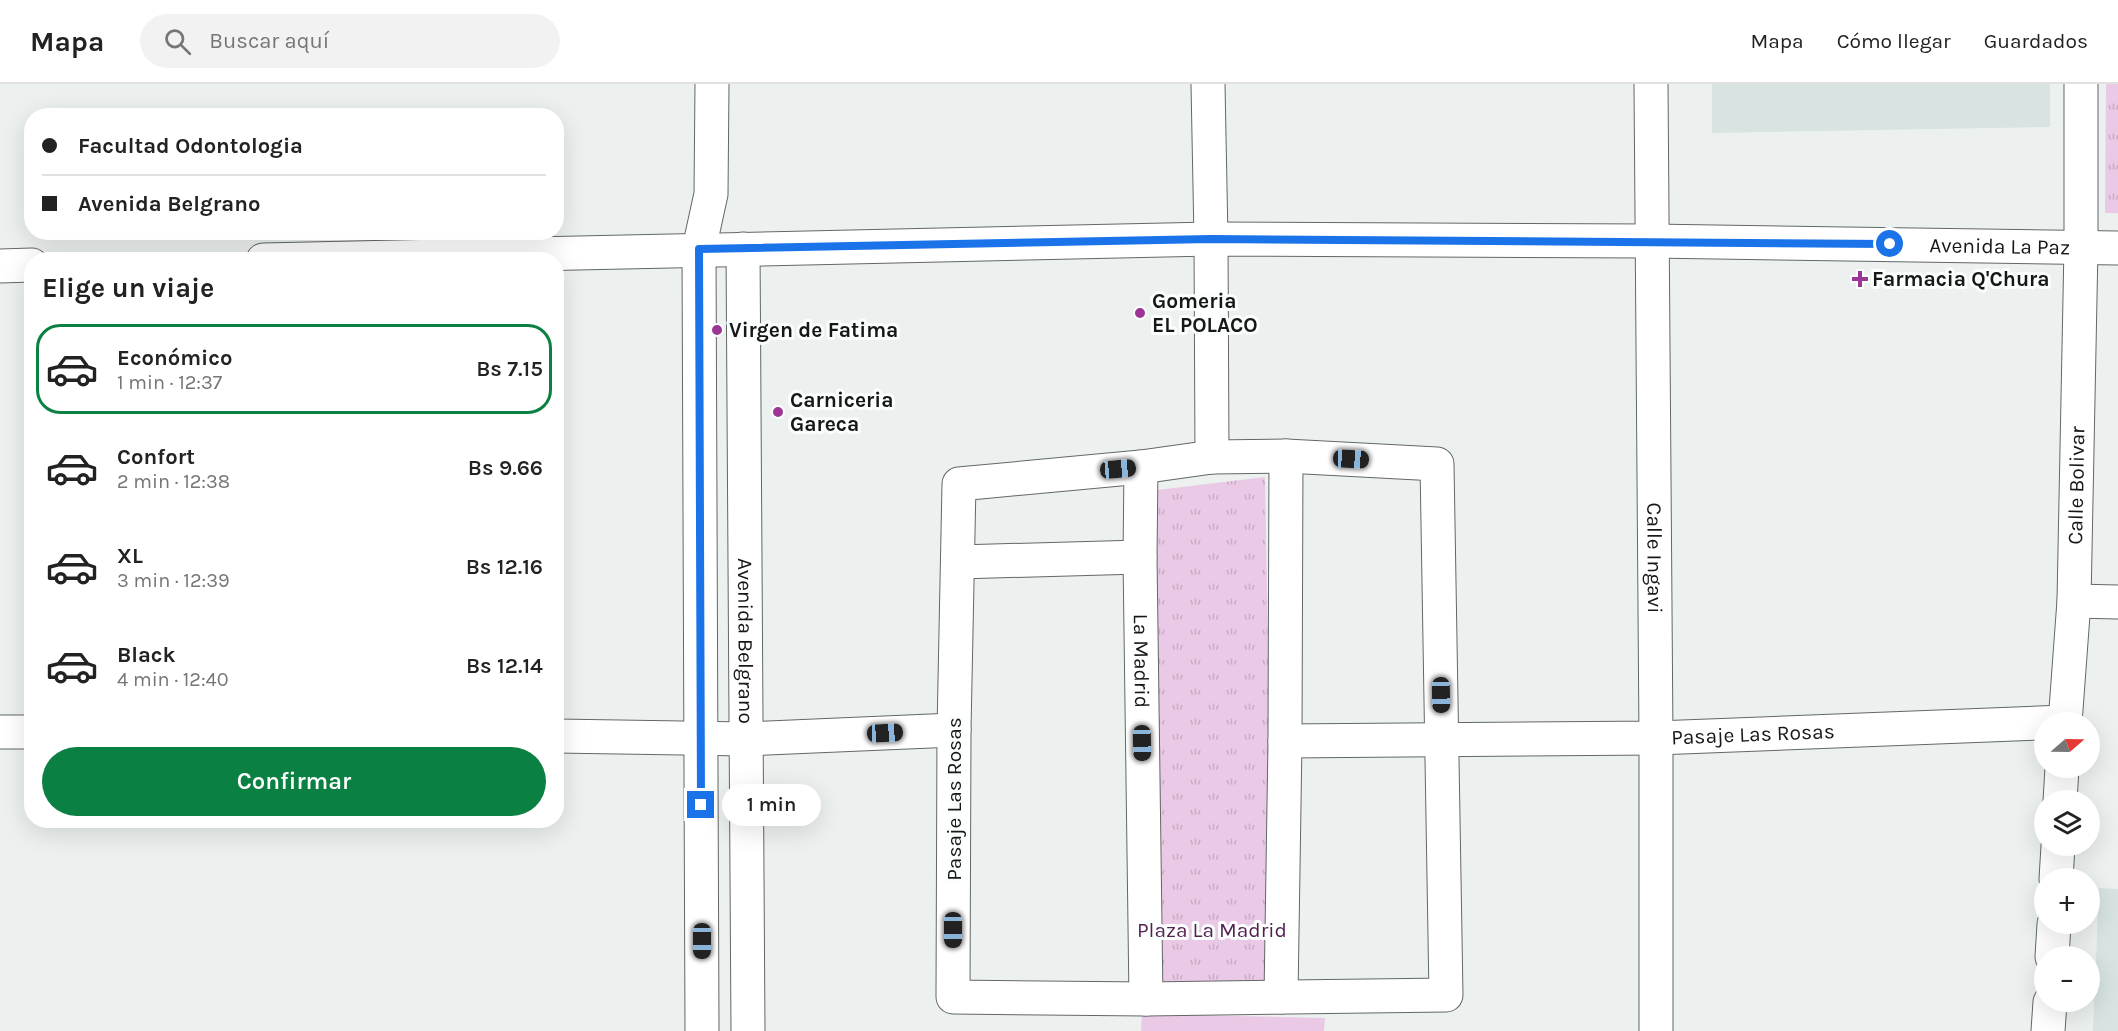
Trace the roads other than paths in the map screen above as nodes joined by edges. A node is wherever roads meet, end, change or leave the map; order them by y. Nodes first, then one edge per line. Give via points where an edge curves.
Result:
1 (712, 84) edge
2 (1208, 84) edge
3 (1651, 84) edge
4 (2081, 84) edge
5 (1211, 239) junction
6 (1651, 241) junction
7 (2081, 247) junction
8 (2118, 248) edge
9 (699, 249) junction
10 (743, 249) junction
11 (564, 252) edge
12 (24, 265) edge
13 (0, 266) edge
14 (1286, 456) junction
15 (1212, 457) junction
16 (1141, 467) junction
17 (1140, 557) junction
18 (958, 562) junction
19 (2074, 601) junction
20 (2118, 602) edge
21 (2066, 712) edge
22 (2034, 723) edge
23 (954, 730) junction
24 (0, 732) edge
25 (24, 732) edge
26 (564, 736) edge
27 (701, 737) junction
28 (1656, 738) junction
29 (746, 739) junction
30 (1285, 741) junction
31 (1442, 741) junction
32 (1281, 997) junction
33 (1146, 999) junction
34 (2049, 1012) edge
35 (702, 1031) edge
36 (748, 1031) edge
37 (1656, 1031) edge
38 (2048, 1031) edge

1 - 9 street via 711,194
2 - 5 street
3 - 6 street, Calle Ingavi
4 - 7 street, Calle Bolivar
5 - 6 street, Avenida La Paz
5 - 10 street, Avenida La Paz
5 - 15 street
6 - 7 street, Avenida La Paz
6 - 28 street, Calle Ingavi
7 - 8 street, Avenida La Paz
7 - 19 street, Calle Bolivar
9 - 10 street, Avenida La Paz
9 - 11 street, Avenida La Paz
9 - 27 street
10 - 29 street, Avenida Belgrano
12 - 13 street
14 - 15 street, Pasaje Las Rosas
14 - 30 street
14 - 31 street, Pasaje Las Rosas via 1437,464
15 - 16 street, Pasaje Las Rosas
16 - 17 street, La Madrid
16 - 18 street, Pasaje Las Rosas via 959,484
17 - 18 street
17 - 33 street, La Madrid
18 - 23 street, Pasaje Las Rosas
19 - 20 street
19 - 21 street, Calle Bolivar
22 - 28 street, Pasaje Las Rosas
23 - 29 street
23 - 33 street, Pasaje Las Rosas via 953,997
24 - 25 street
26 - 27 street
27 - 29 street
27 - 35 street
28 - 31 street, Pasaje Las Rosas
28 - 37 street, Calle Ingavi
29 - 36 street, Avenida Belgrano
30 - 31 street
30 - 32 street
31 - 32 street, Pasaje Las Rosas via 1446,995
32 - 33 street, Pasaje Las Rosas
34 - 38 street

